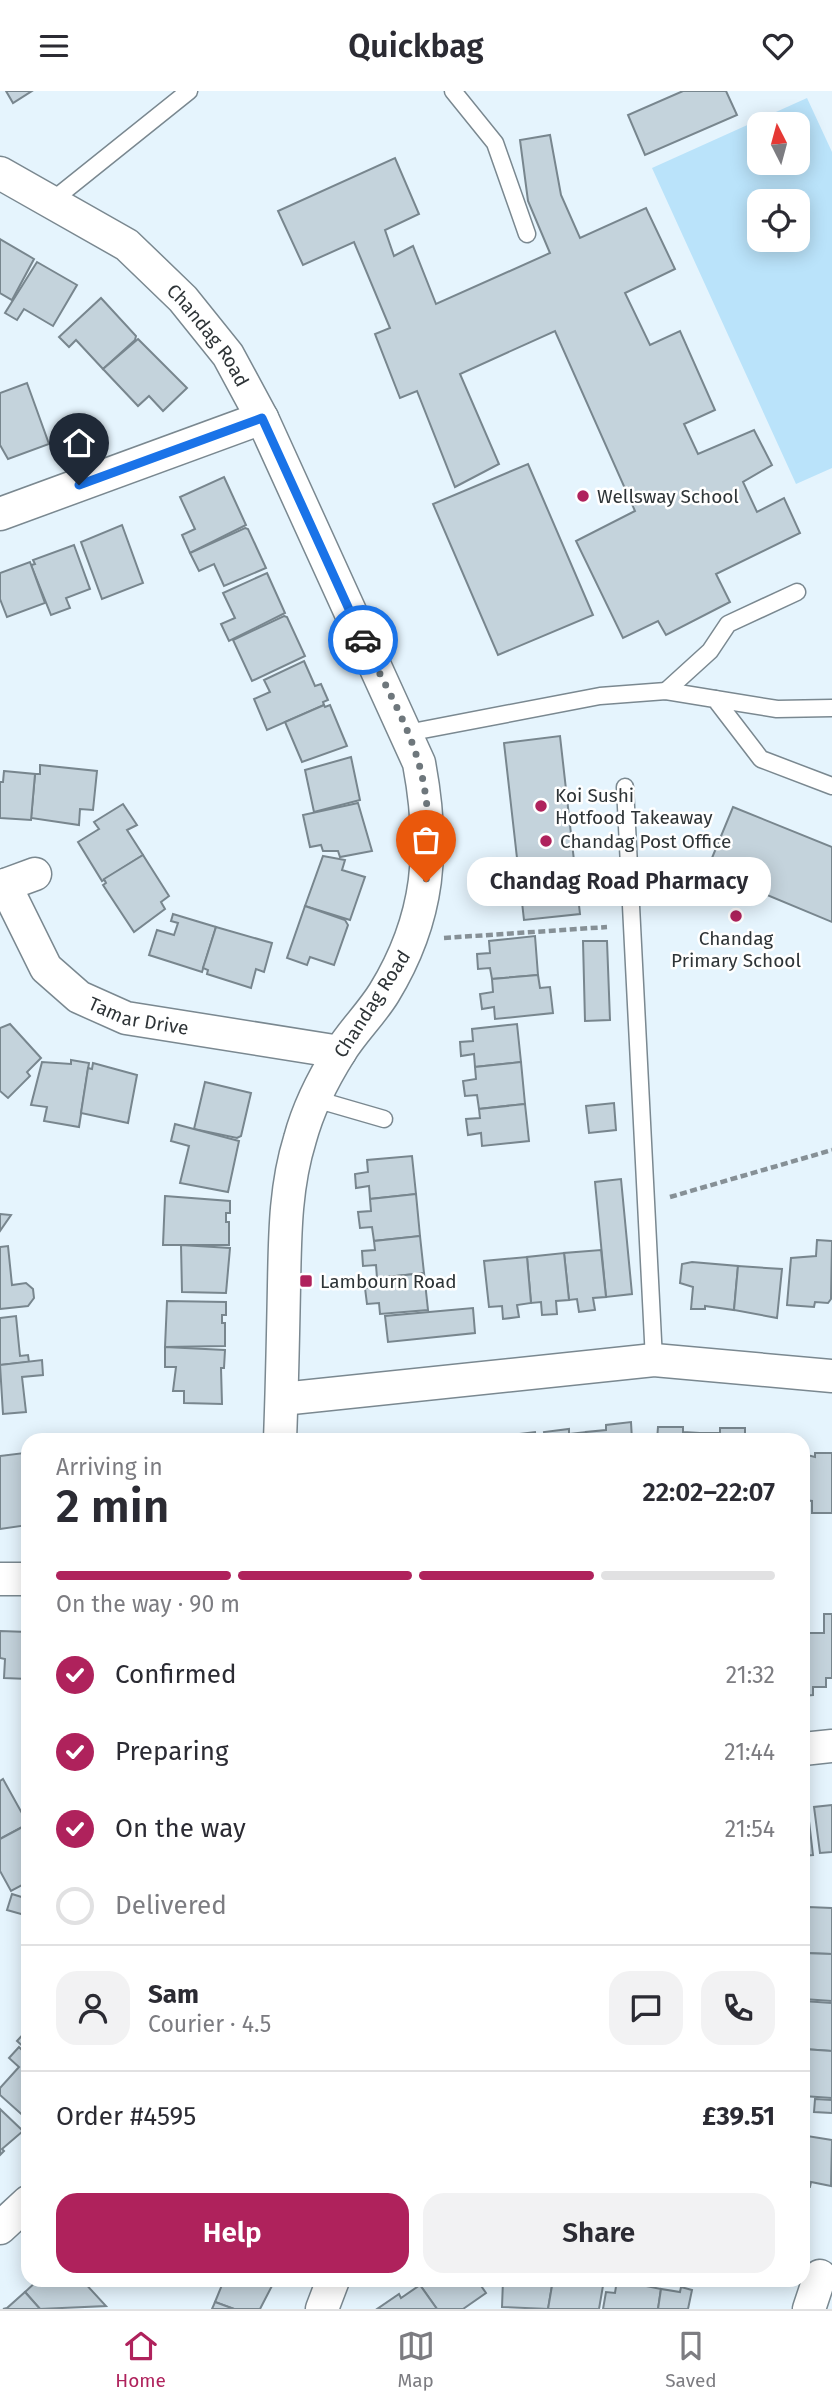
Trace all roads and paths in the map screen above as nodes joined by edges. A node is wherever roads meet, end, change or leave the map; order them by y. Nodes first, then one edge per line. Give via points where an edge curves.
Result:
1 (189, 91) edge
2 (453, 91) edge
3 (0, 173) edge
4 (53, 200) junction
5 (527, 234) dead end
6 (262, 418) junction
7 (0, 514) edge
8 (797, 592) dead end
9 (666, 691) junction
10 (715, 699) junction
11 (832, 708) edge
12 (407, 733) junction
13 (832, 786) edge
14 (625, 787) dead end
15 (35, 874) dead end
16 (3, 885) edge
17 (632, 925) junction
18 (412, 941) junction
19 (340, 1052) junction
20 (315, 1099) junction
21 (384, 1119) dead end
22 (832, 1150) edge
23 (645, 1204) junction
24 (654, 1360) junction
25 (832, 1376) edge
26 (282, 1399) junction
27 (280, 1433) edge
28 (0, 1579) edge
29 (21, 1579) edge
30 (832, 1746) edge
31 (810, 1748) edge
32 (21, 2208) edge
33 (0, 2228) edge
34 (818, 2276) edge
35 (330, 2287) edge
36 (322, 2309) edge
37 (810, 2309) edge

1 - 4 lane
2 - 5 lane via 495,143
3 - 4 street, Chandag Road
4 - 6 street, Chandag Road via 127,245 183,299 228,355
6 - 7 street
6 - 12 street, Chandag Road
8 - 9 lane via 728,624 710,651
9 - 10 lane
9 - 12 lane via 600,696
10 - 11 lane via 777,709
10 - 13 lane via 761,759
12 - 18 street, Chandag Road via 419,763 429,846
14 - 17 lane
15 - 16 street
16 - 19 street, Tamar Drive via 46,968 79,997 126,1018
17 - 18 path
17 - 23 lane
18 - 19 street, Chandag Road via 383,994
19 - 20 street, Chandag Road
20 - 21 lane
20 - 26 street, Chandag Road via 288,1185
22 - 23 path
23 - 24 lane
24 - 25 street
24 - 26 street
26 - 27 street, Chandag Road
28 - 29 street
30 - 31 street
32 - 33 street
34 - 37 street
35 - 36 street

